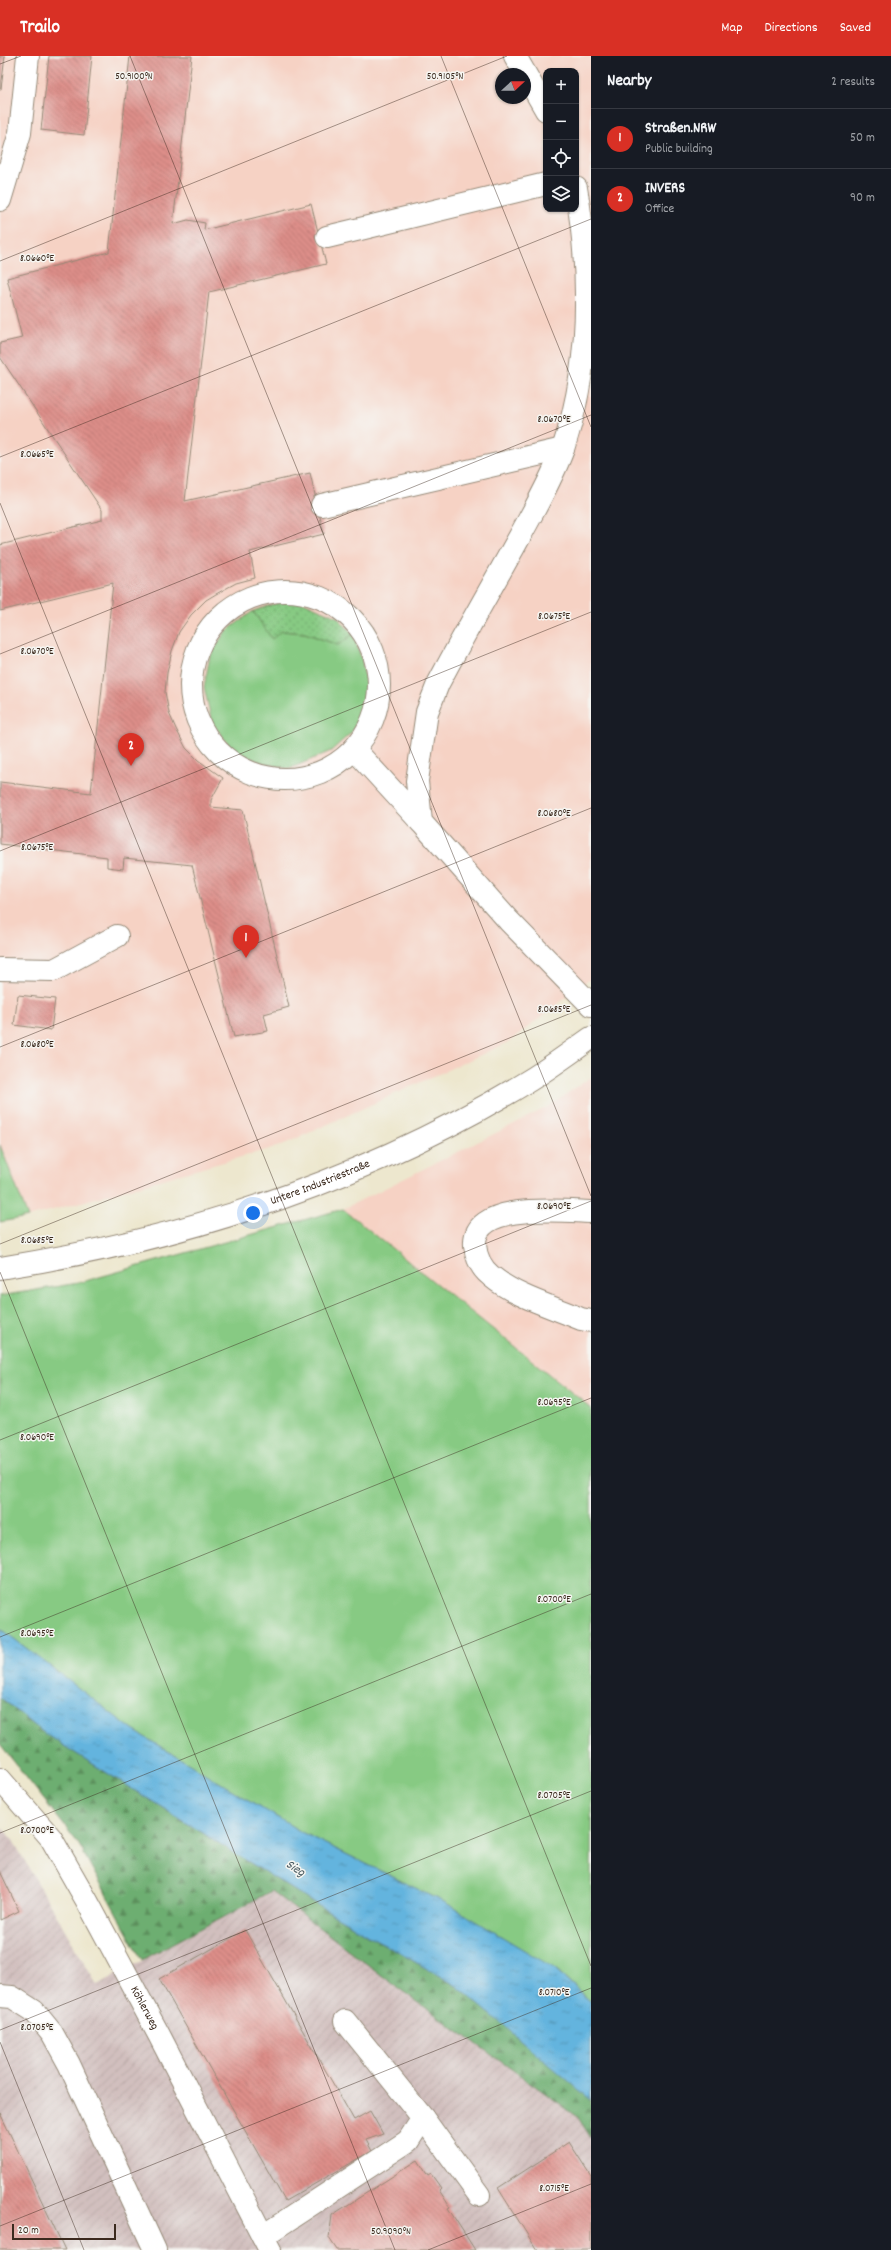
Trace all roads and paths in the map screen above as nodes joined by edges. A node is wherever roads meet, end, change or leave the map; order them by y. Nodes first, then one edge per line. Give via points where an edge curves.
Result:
1 (28, 56) edge
2 (514, 56) edge
3 (543, 105) edge
4 (543, 185) edge
5 (0, 200) edge
6 (579, 200) edge
7 (327, 237) dead end
8 (563, 449) junction
9 (322, 505) dead end
10 (354, 749) junction
11 (421, 822) junction
12 (117, 936) dead end
13 (0, 969) edge
14 (591, 1005) edge
15 (591, 1038) edge
16 (591, 1212) edge
17 (0, 1268) edge
18 (591, 1321) edge
19 (0, 1778) edge
20 (0, 1996) edge
21 (345, 2021) dead end
22 (423, 2118) junction
23 (479, 2195) dead end
24 (266, 2243) edge
25 (155, 2250) edge

1 - 5 street via 20,133
2 - 3 street
4 - 7 street
6 - 8 street via 589,264 590,308 586,358
8 - 9 street
8 - 11 street via 532,512 438,684 427,712 417,780
10 - 10 street via 372,720 379,687 374,655 360,628 337,606 305,593 274,591 244,599 219,616 200,644 192,668 190,691 199,725 217,751 244,770 276,779 309,776 340,762
10 - 11 street
11 - 14 street via 509,920
12 - 13 street via 54,970
15 - 17 street, Untere Industriestraße via 531,1079 478,1110 401,1149 316,1186 194,1227 111,1248
16 - 18 street via 508,1213 483,1224 475,1239 476,1256 489,1275 504,1286
19 - 24 street, Köhlerweg via 51,1838 159,2035
20 - 25 street via 12,1997 34,2010 52,2033 69,2064
21 - 22 street
22 - 23 street
22 - 24 street via 408,2141

